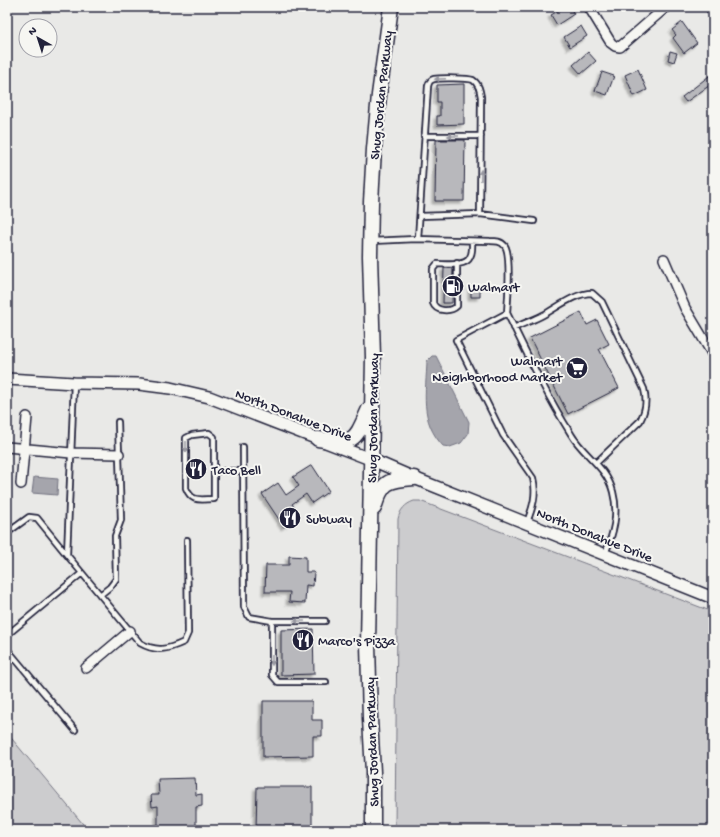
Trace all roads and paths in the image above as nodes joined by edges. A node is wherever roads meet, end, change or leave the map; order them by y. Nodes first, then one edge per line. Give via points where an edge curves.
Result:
1 (391, 7) edge
2 (589, 7) edge
3 (666, 7) edge
4 (710, 7) edge
5 (713, 11) edge
6 (424, 136) junction
7 (481, 136) junction
8 (480, 214) junction
9 (420, 216) junction
10 (534, 221) dead end
11 (418, 239) junction
12 (371, 241) junction
13 (472, 241) junction
14 (664, 259) dead end
15 (457, 263) junction
16 (507, 313) junction
17 (514, 328) junction
18 (713, 355) edge
19 (7, 379) edge
20 (74, 383) junction
21 (371, 405) junction
22 (27, 417) dead end
23 (118, 422) dead end
24 (318, 439) junction
25 (243, 447) dead end
26 (7, 448) edge
27 (24, 449) junction
28 (71, 453) junction
29 (119, 454) junction
30 (370, 459) junction
31 (596, 462) junction
32 (214, 471) junction
33 (244, 471) junction
34 (414, 478) junction
35 (21, 484) dead end
36 (370, 522) junction
37 (527, 522) junction
38 (7, 533) edge
39 (186, 540) dead end
40 (605, 554) junction
41 (67, 555) junction
42 (82, 572) junction
43 (100, 595) junction
44 (713, 598) edge
45 (272, 621) junction
46 (325, 621) dead end
47 (130, 631) junction
48 (7, 634) edge
49 (7, 649) edge
50 (86, 668) dead end
51 (326, 682) dead end
52 (75, 730) dead end
53 (373, 830) edge

1 - 12 main road, Shug Jordan Parkway via 374,149
2 - 3 street via 611,43 620,47
4 - 5 street
7 -> 6 lane
7 -> 6 lane via 482,97 477,84 471,79 435,79 429,82
6 - 9 lane
8 -> 7 lane
8 - 9 lane
8 - 10 lane
9 - 11 lane
11 - 12 lane
11 - 13 lane
12 - 21 main road, Shug Jordan Parkway
13 - 15 lane via 469,259
13 - 16 lane via 499,242 505,246 509,298
14 - 18 street via 685,308
15 - 15 lane via 457,306 438,310 433,303 433,269 437,264
16 - 17 lane
16 - 37 lane via 456,340 503,435 533,478 534,502
17 - 31 lane via 571,436
17 - 31 lane via 579,295 592,293 602,302 646,398 644,415 640,421
19 - 20 street, North Donahue Drive
20 - 24 street, North Donahue Drive via 139,384 170,388 209,397
20 - 28 lane
21 - 24 main road via 353,438 340,442
21 - 30 main road, Shug Jordan Parkway
22 - 27 street
23 - 29 lane
24 - 30 street, North Donahue Drive
25 - 33 lane
26 - 27 street
27 - 28 street
27 - 35 street
28 - 29 street
28 - 41 lane
29 - 43 lane via 121,520 115,536 116,579
30 - 34 street, North Donahue Drive
30 - 36 main road, Shug Jordan Parkway
31 - 40 lane via 608,479 616,503 613,534
32 -> 32 lane via 214,437 209,433 186,438 186,488 189,496 195,499 214,499
32 - 33 lane
33 - 45 lane via 244,607 249,617
34 - 36 main road via 390,481 383,488 377,497
34 - 37 street, North Donahue Drive
36 - 53 main road, Shug Jordan Parkway via 368,644
37 - 40 street, North Donahue Drive
38 - 41 lane via 29,517 37,518
39 - 47 lane via 188,633 184,642 161,650 149,648 140,643
40 - 44 street, North Donahue Drive
41 - 42 lane
42 - 43 lane
42 - 48 lane
43 - 47 lane
46 -> 45 lane
45 -> 51 lane via 272,675 278,682
47 - 50 street
49 - 52 lane

